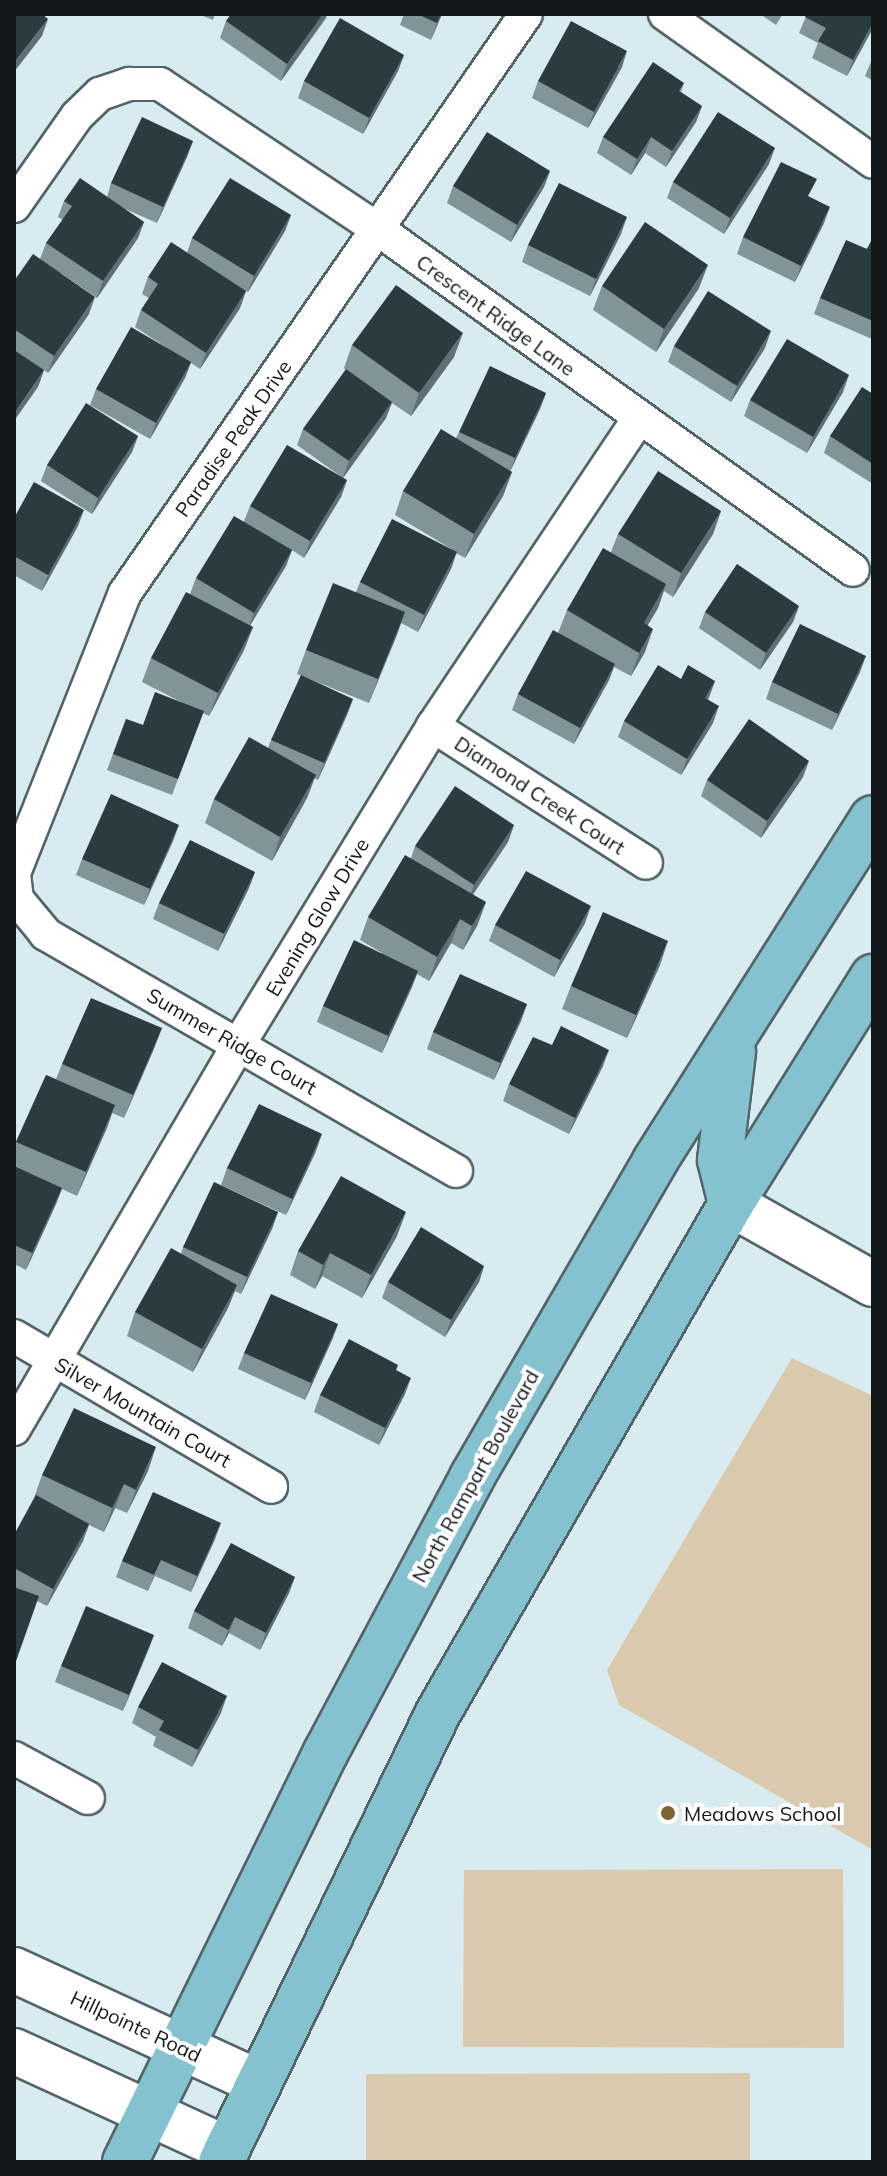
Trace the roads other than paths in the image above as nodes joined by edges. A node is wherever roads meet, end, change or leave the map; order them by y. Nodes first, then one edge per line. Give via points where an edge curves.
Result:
1 (526, 14) edge
2 (665, 14) edge
3 (873, 162) edge
4 (14, 206) edge
5 (379, 230) junction
6 (639, 418) junction
7 (853, 570) dead end
8 (433, 726) junction
9 (873, 818) edge
10 (646, 863) dead end
11 (17, 899) joint
12 (873, 977) edge
13 (736, 1034) junction
14 (239, 1044) junction
15 (456, 1171) dead end
16 (731, 1204) junction
17 (873, 1284) edge
18 (14, 1336) edge
19 (54, 1360) junction
20 (14, 1429) edge
21 (271, 1487) dead end
22 (14, 1758) edge
23 (88, 1798) dead end
24 (14, 1970) edge
25 (179, 2047) junction
26 (14, 2051) edge
27 (257, 2082) junction
28 (147, 2113) junction
29 (224, 2156) edge
30 (125, 2162) edge

1 - 5 street, Paradise Peak Drive
2 - 3 street
4 - 5 street, Crescent Ridge Lane via 77,116 100,94 129,84 160,84
5 - 6 street, Crescent Ridge Lane
5 - 11 street, Paradise Peak Drive via 125,593 14,873
6 - 7 street, Crescent Ridge Lane
6 - 8 street, Evening Glow Drive
8 - 10 street, Diamond Creek Court
8 - 14 street, Evening Glow Drive
9 - 13 main road, North Rampart Boulevard
11 - 14 street, Summer Ridge Court via 46,934
12 - 16 main road
13 - 16 main road via 720,1160
13 - 25 main road, North Rampart Boulevard via 655,1161 472,1477
14 - 15 street, Summer Ridge Court
14 - 19 street, Evening Glow Drive
16 - 17 street
16 - 27 main road via 438,1713
18 - 19 street, Silver Mountain Court
19 - 20 street, Evening Glow Drive
19 - 21 street, Silver Mountain Court
22 - 23 street
24 - 25 street, Hillpointe Road
25 - 27 street, Hillpointe Road
25 - 28 main road, North Rampart Boulevard
26 - 28 street
27 - 29 main road
28 - 29 street
28 - 30 main road, North Rampart Boulevard

